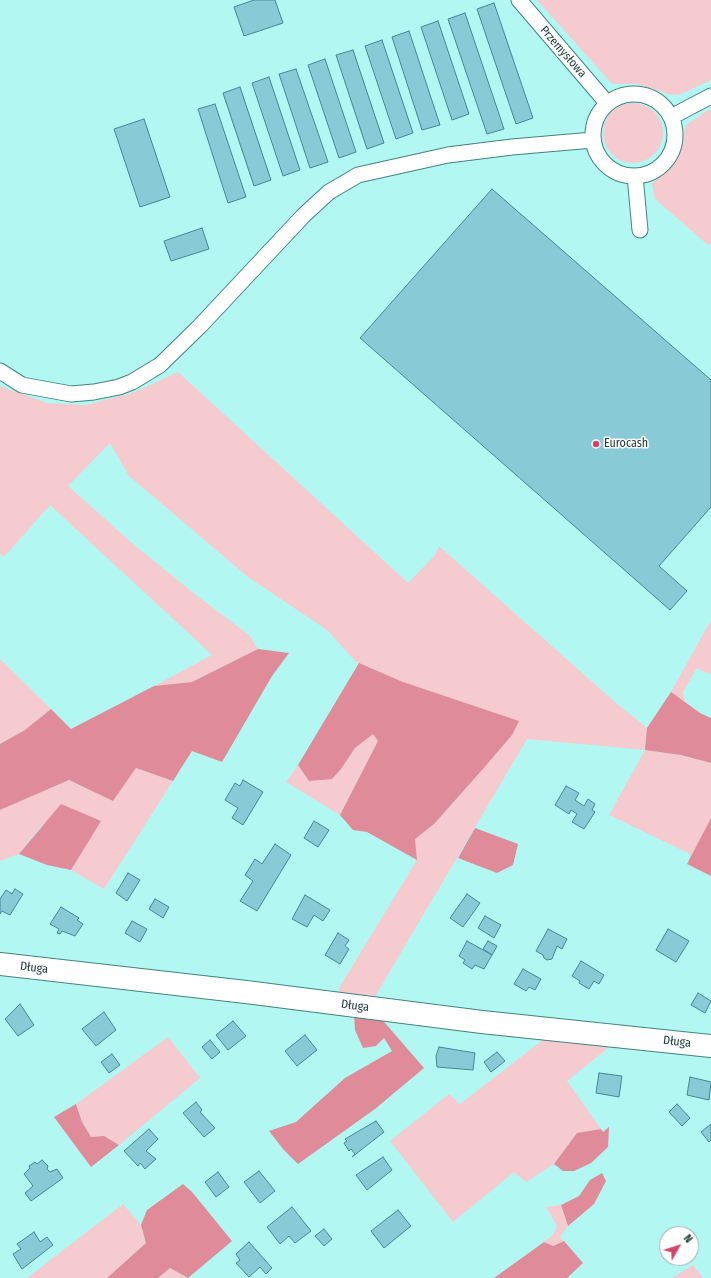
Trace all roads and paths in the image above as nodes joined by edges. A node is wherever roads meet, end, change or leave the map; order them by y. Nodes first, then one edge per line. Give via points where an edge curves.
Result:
1 (519, 0) edge
2 (711, 96) edge
3 (607, 103) junction
4 (671, 117) junction
5 (593, 140) junction
6 (635, 176) junction
7 (640, 230) dead end
8 (0, 371) edge
9 (0, 964) edge
10 (711, 1046) edge

1 - 3 street, Przemysłowa
2 - 4 street
3 - 4 street via 618,97 642,94 664,106
3 - 5 street via 593,126
4 - 6 street via 675,130 669,156 660,166 648,173
5 - 6 street via 600,157 612,170 623,175
5 - 8 street via 448,154 358,175 329,192 160,365 132,382 94,392 71,394 22,386
6 - 7 street
9 - 10 street, Długa via 482,1022

